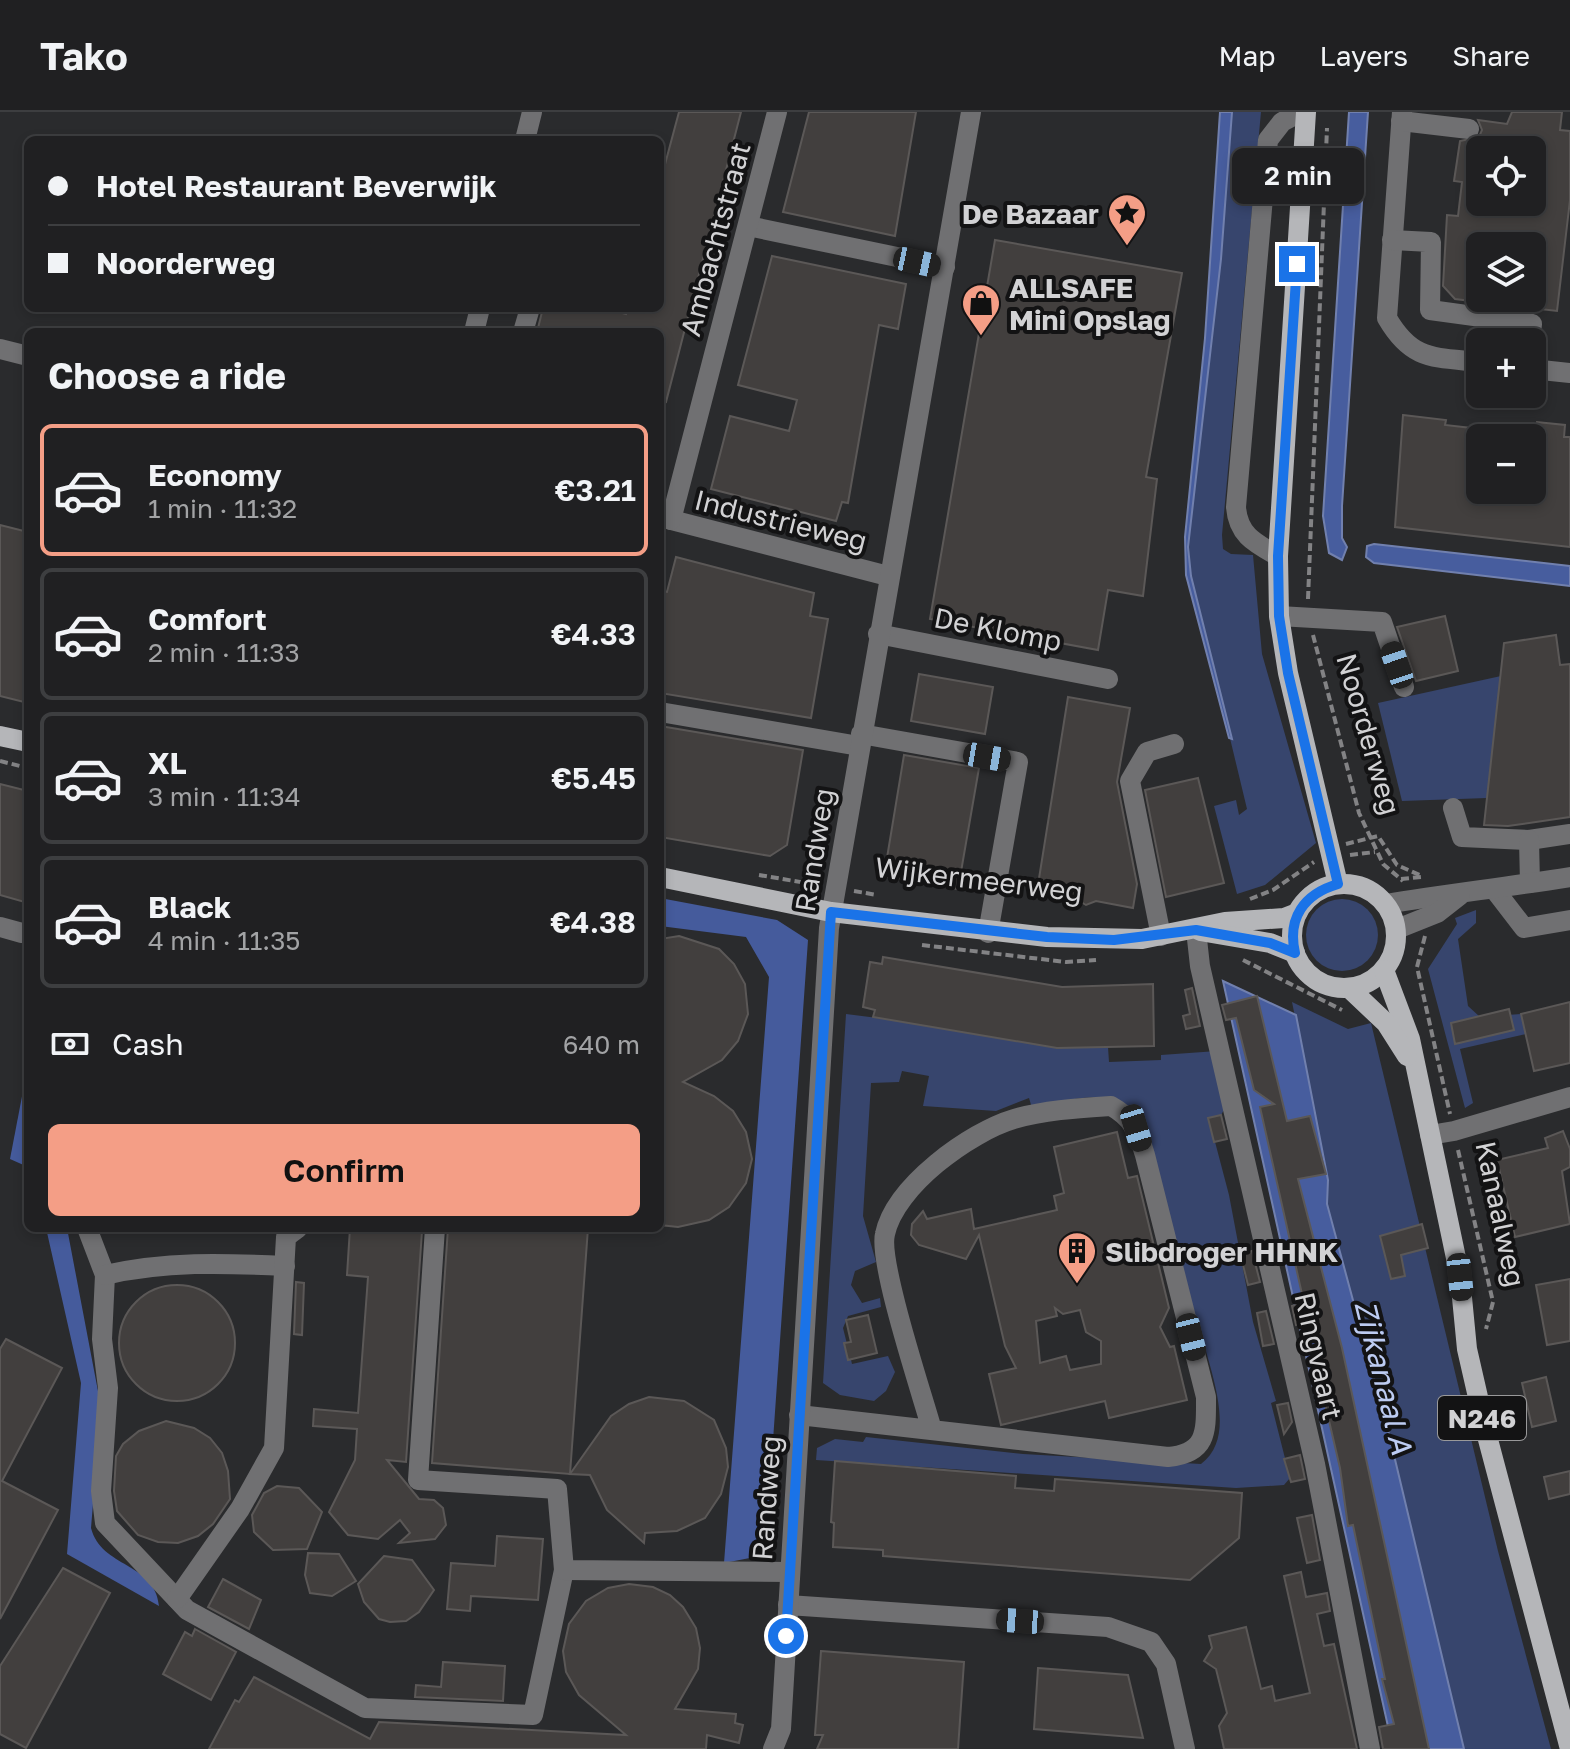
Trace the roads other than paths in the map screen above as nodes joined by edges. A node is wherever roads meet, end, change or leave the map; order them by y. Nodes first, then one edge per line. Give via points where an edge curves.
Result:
1 (532, 112) edge
2 (777, 112) edge
3 (971, 112) edge
4 (1304, 112) edge
5 (1402, 116) edge
6 (1469, 129) dead end
7 (526, 136) edge
8 (748, 226) junction
9 (1392, 240) junction
10 (945, 267) junction
11 (1532, 328) edge
12 (0, 349) edge
13 (24, 355) edge
14 (1466, 360) edge
15 (1546, 370) edge
16 (1570, 373) edge
17 (665, 519) edge
18 (1278, 556) junction
19 (888, 576) junction
20 (1279, 616) junction
21 (878, 634) junction
22 (1108, 679) dead end
23 (1404, 687) dead end
24 (664, 713) edge
25 (0, 736) edge
26 (860, 740) junction
27 (24, 741) edge
28 (1174, 744) dead end
29 (1453, 808) dead end
30 (1570, 834) edge
31 (1529, 840) junction
32 (1570, 877) edge
33 (664, 878) edge
34 (1530, 883) junction
35 (1338, 884) junction
36 (1494, 889) junction
37 (1460, 895) junction
38 (1386, 904) junction
39 (831, 912) junction
40 (1297, 913) junction
41 (1570, 920) edge
42 (0, 927) edge
43 (1397, 929) junction
44 (1196, 930) junction
45 (22, 933) dead end
46 (988, 933) junction
47 (1161, 936) junction
48 (1295, 953) junction
49 (1384, 970) junction
50 (1349, 988) junction
51 (1419, 1082) junction
52 (1570, 1097) edge
53 (1430, 1135) junction
54 (89, 1232) edge
55 (293, 1232) edge
56 (435, 1232) edge
57 (285, 1266) junction
58 (105, 1275) junction
59 (799, 1415) junction
60 (932, 1430) junction
61 (564, 1570) junction
62 (790, 1572) junction
63 (177, 1599) junction
64 (788, 1605) junction
65 (773, 1749) edge
66 (1185, 1749) edge
67 (1370, 1749) edge
68 (1570, 1749) edge

1 - 7 street
2 - 8 street, Ambachtstraat
3 - 10 street, Randweg
4 - 18 main road
4 - 18 street via 1282,122 1268,140 1236,507 1237,524 1246,536
5 - 6 street
5 - 9 street
8 - 10 street
8 - 17 street, Ambachtstraat
9 - 11 street via 1431,242 1430,310 1532,324
9 - 14 street via 1387,318 1400,341 1420,355
10 - 19 street, Randweg
12 - 13 street
15 - 16 street
17 - 19 street, Industrieweg
18 - 20 main road
19 - 21 street, Randweg
20 - 23 street via 1382,622
20 - 35 main road
21 - 22 street, De Klomp
21 - 26 street, Randweg
24 - 26 street
25 - 27 main road
26 - 39 street, Randweg
26 - 46 street via 1018,762
28 - 47 street via 1147,752 1130,781
29 - 31 street via 1462,837
30 - 31 street
31 - 34 street
32 - 34 street
33 - 39 main road, Wijkermeerweg
34 - 36 street
35 - 38 main road via 1365,887
35 - 40 main road via 1314,894
36 - 37 street
36 - 41 street via 1524,928
37 - 38 street
37 - 43 street
38 - 43 main road
39 - 46 main road, Wijkermeerweg
39 - 59 street, Randweg
40 - 44 main road, Wijkermeerweg
40 - 48 main road
42 - 45 street
43 - 49 main road via 1395,951
44 - 47 main road, Wijkermeerweg
44 - 48 main road, Wijkermeerweg via 1270,943
44 - 67 street, Ringvaart via 1315,1464
46 - 47 main road, Wijkermeerweg via 1114,940
48 - 50 main road, N246 via 1310,976
49 - 50 main road
49 - 51 main road, Kanaalweg / N246 via 1410,1039
50 - 51 main road, Kanaalweg / N246 via 1386,1023
51 - 53 main road, Kanaalweg / N246
52 - 53 street
53 - 68 main road, Kanaalweg / N246 via 1460,1277 1467,1349
54 - 58 street
55 - 57 street via 286,1237
56 - 61 street via 418,1480 557,1489
57 - 58 street via 214,1262 138,1267
57 - 63 street via 274,1448 240,1509
58 - 63 street via 105,1523
59 - 60 street
59 - 62 street, Randweg
60 - 60 street via 1168,1457 1187,1455 1206,1432 1206,1397 1145,1155 1125,1114 1111,1106 1015,1118 983,1132 900,1200 884,1235 888,1268
61 - 62 street
61 - 63 street via 533,1715 365,1708 187,1610
62 - 64 street, Randweg
64 - 65 street, Randweg via 781,1729
64 - 66 street via 1108,1627 1151,1642 1166,1664

